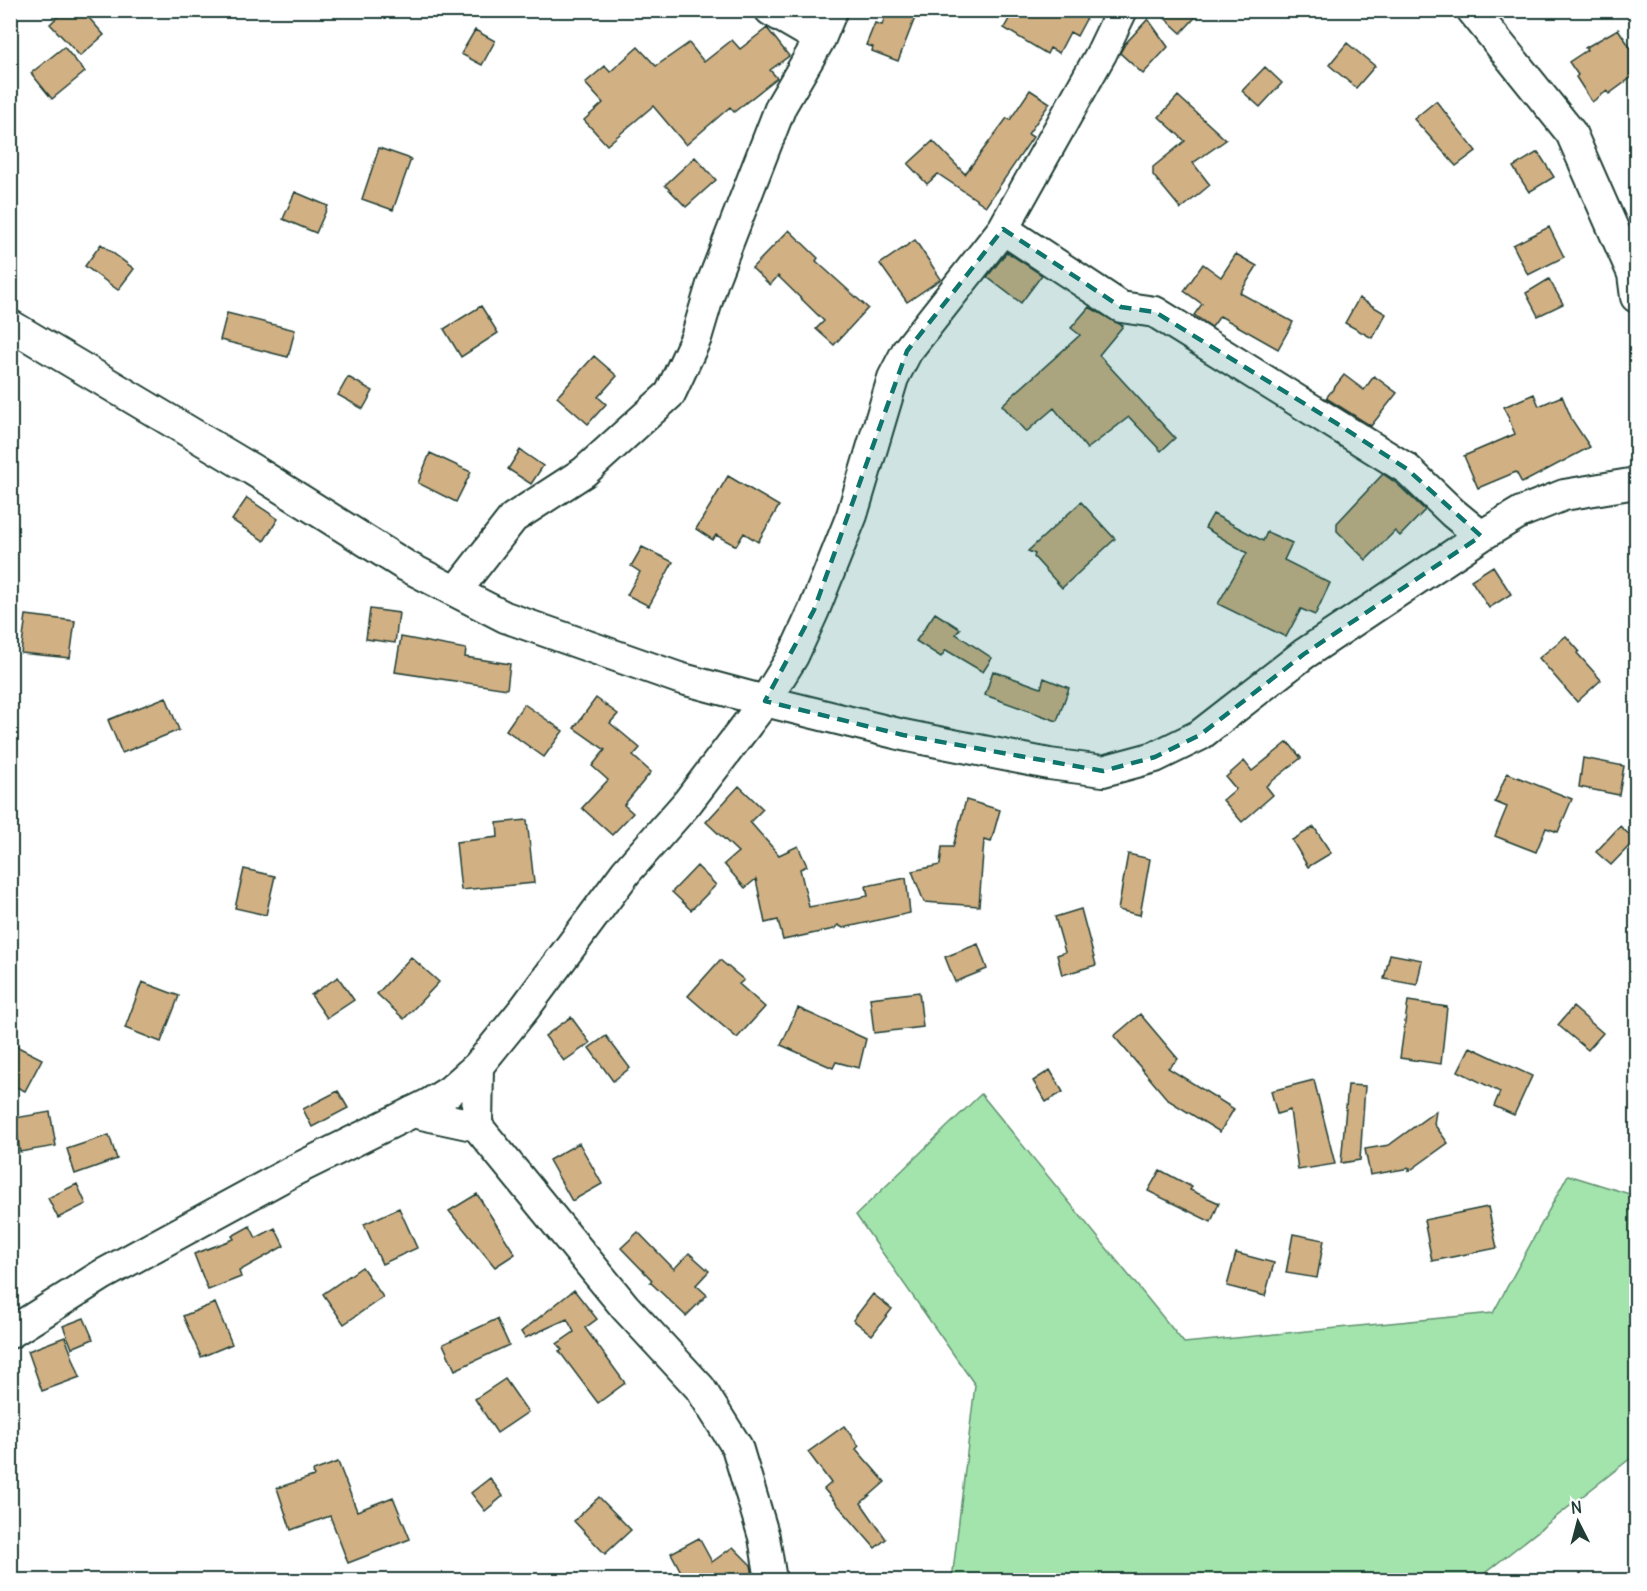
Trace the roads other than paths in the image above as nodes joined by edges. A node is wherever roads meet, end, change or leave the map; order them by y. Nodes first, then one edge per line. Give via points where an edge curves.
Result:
1 (770, 10) edge
2 (832, 10) edge
3 (1122, 10) edge
4 (1472, 10) edge
5 (820, 39) junction
6 (1003, 230) junction
7 (1636, 297) edge
8 (10, 326) edge
9 (1636, 483) edge
10 (1481, 536) junction
11 (456, 591) junction
12 (765, 701) junction
13 (478, 1066) junction
14 (412, 1112) junction
15 (477, 1126) junction
16 (10, 1333) edge
17 (771, 1581) edge

1 - 5 street
2 - 5 street
3 - 6 street
4 - 7 street via 1571,133 1633,274
5 - 11 street via 781,106 713,281 696,338 670,394 584,472 513,518
6 - 10 street via 1120,307 1155,312 1336,423 1407,469
6 - 12 street via 907,351 893,378 852,515 794,657
8 - 11 street via 243,464 405,566
9 - 10 street via 1564,495 1521,512
10 - 12 street via 1304,654 1200,735 1155,758 1103,771 1049,765 903,735
11 - 12 street via 505,617 679,678
12 - 13 street via 687,803 626,872
13 - 14 street via 450,1091
13 - 15 street
14 - 15 street
14 - 16 street via 294,1170 102,1275
15 - 17 street via 625,1306 700,1388 737,1447 764,1537

